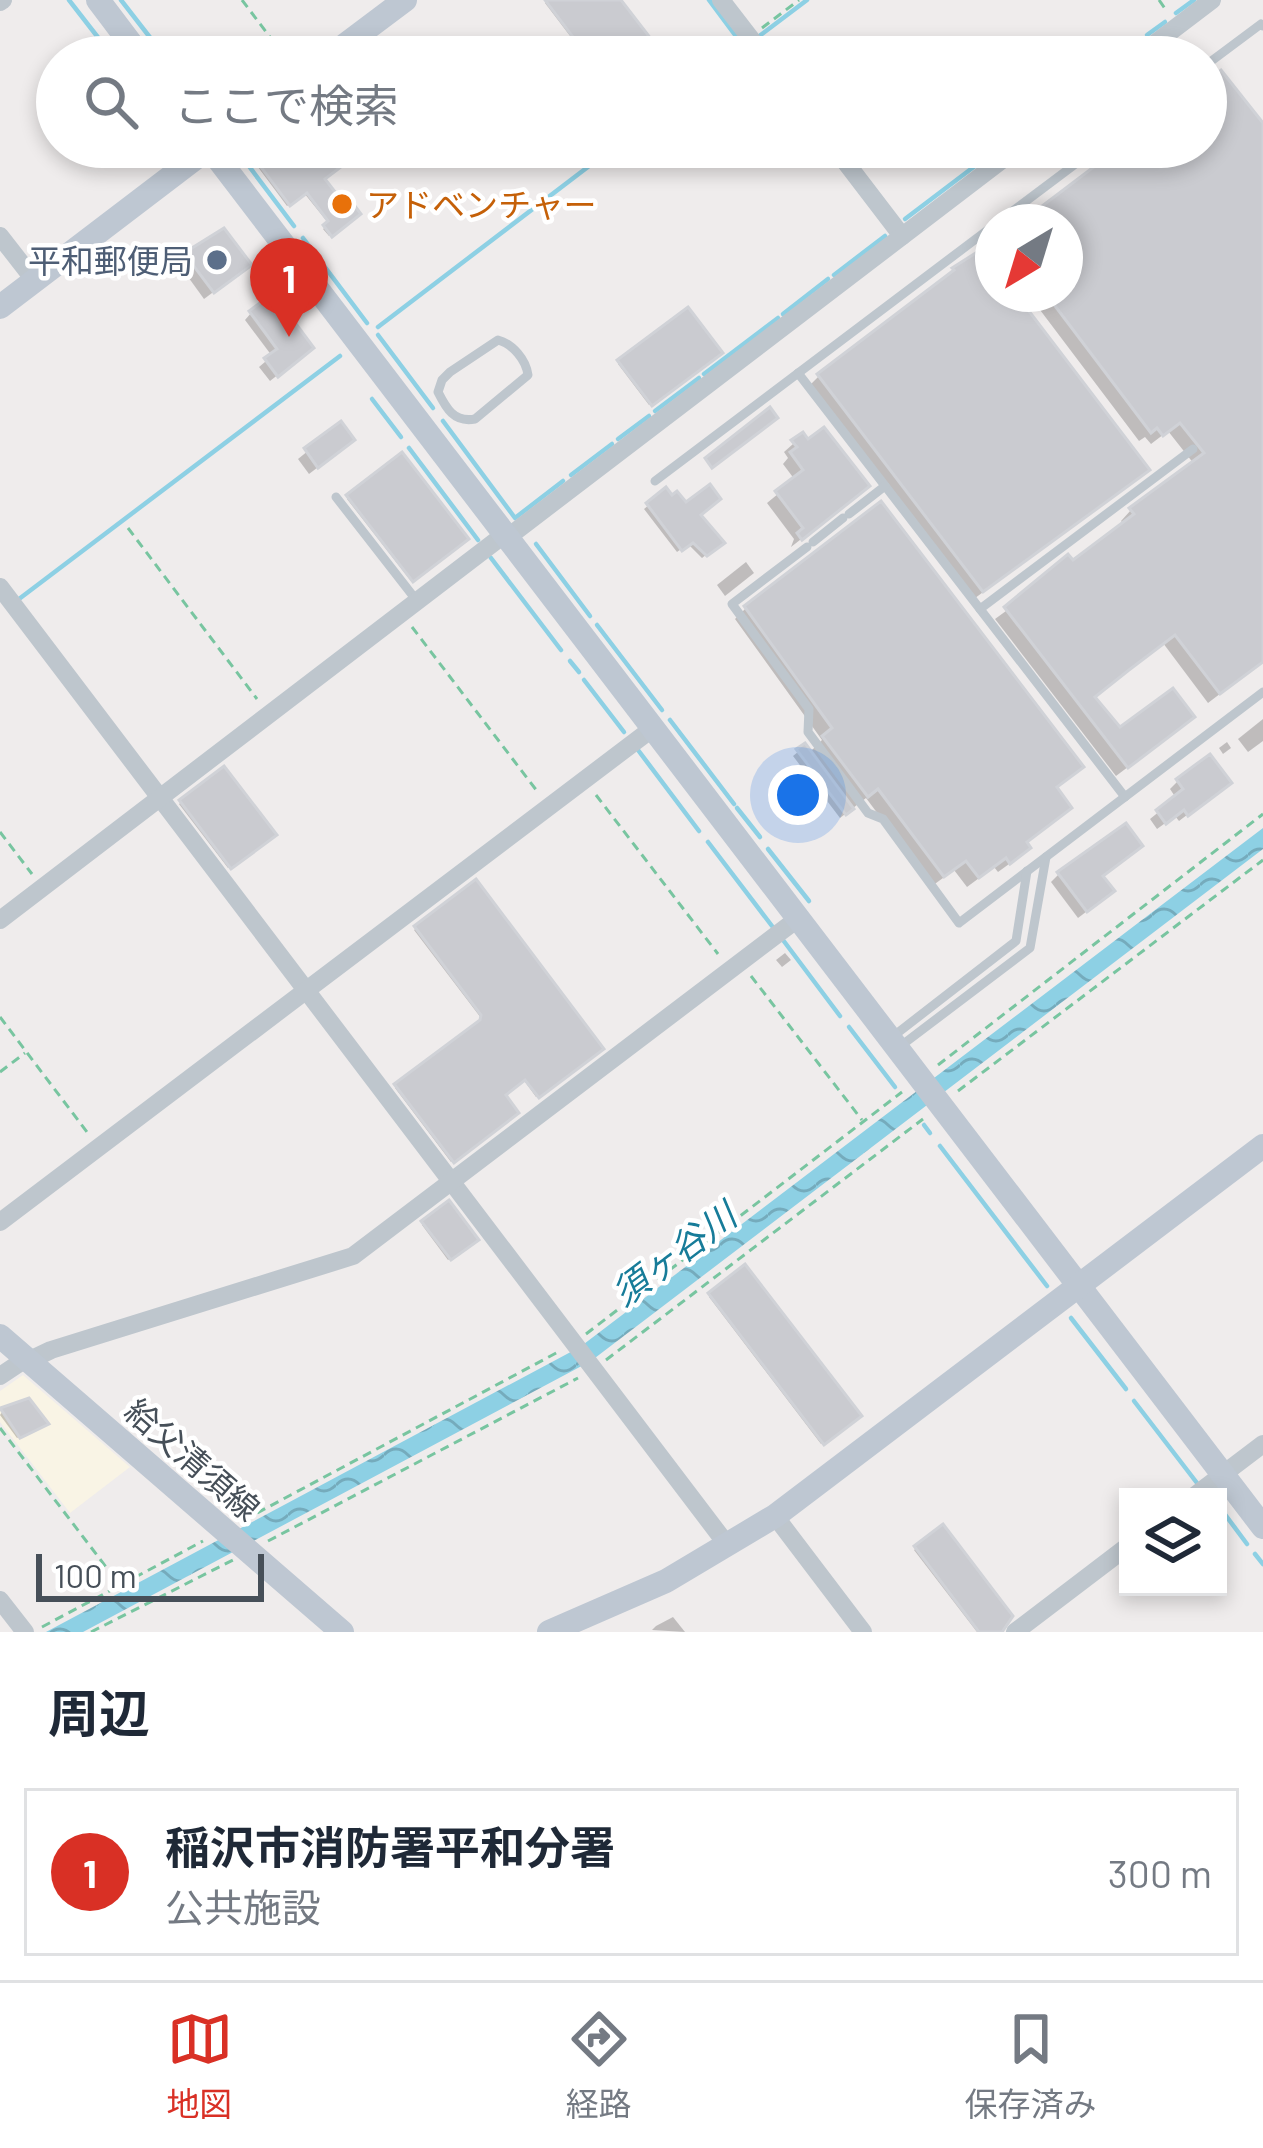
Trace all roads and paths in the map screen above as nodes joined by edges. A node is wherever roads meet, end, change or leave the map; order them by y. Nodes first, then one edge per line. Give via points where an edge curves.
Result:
1 (98, 0) edge
2 (242, 0) edge
3 (405, 0) edge
4 (721, 0) edge
5 (1212, 0) edge
6 (1263, 26) edge
7 (125, 36) edge
8 (269, 36) edge
9 (357, 36) edge
10 (749, 36) edge
11 (1165, 36) edge
12 (1227, 49) edge
13 (182, 168) edge
14 (226, 168) edge
15 (850, 168) edge
16 (991, 168) edge
17 (1070, 168) edge
18 (1022, 204) edge
19 (0, 236) edge
20 (902, 236) junction
21 (975, 240) edge
22 (34, 281) junction
23 (0, 307) edge
24 (798, 373) junction
25 (446, 407) junction
26 (422, 424) junction
27 (1192, 449) dead end
28 (655, 481) dead end
29 (885, 486) junction
30 (336, 497) dead end
31 (128, 528) dead end
32 (507, 535) junction
33 (0, 587) edge
34 (409, 607) junction
35 (980, 609) junction
36 (1263, 692) edge
37 (268, 715) junction
38 (653, 728) junction
39 (584, 780) junction
40 (160, 797) junction
41 (1125, 797) junction
42 (549, 807) junction
43 (1263, 814) edge
44 (0, 832) edge
45 (1046, 857) junction
46 (1263, 860) edge
47 (1027, 872) junction
48 (42, 887) junction
49 (800, 917) junction
50 (0, 920) edge
51 (735, 966) junction
52 (306, 990) junction
53 (0, 1017) edge
54 (894, 1043) junction
55 (26, 1052) junction
56 (0, 1072) edge
57 (931, 1092) junction
58 (863, 1122) junction
59 (1263, 1146) edge
60 (99, 1147) junction
61 (452, 1181) junction
62 (0, 1222) edge
63 (1079, 1286) junction
64 (0, 1336) edge
65 (576, 1345) junction
66 (28, 1359) junction
67 (593, 1368) junction
68 (0, 1376) edge
69 (0, 1428) edge
70 (1263, 1444) edge
71 (1263, 1457) edge
72 (1226, 1478) junction
73 (1208, 1488) edge
74 (776, 1516) junction
75 (1263, 1527) edge
76 (237, 1541) junction
77 (728, 1546) junction
78 (1119, 1553) edge
79 (120, 1586) junction
80 (0, 1600) edge
81 (29, 1632) edge
82 (91, 1632) edge
83 (342, 1632) edge
84 (549, 1632) edge
85 (863, 1632) edge
86 (1015, 1632) edge

1 - 7 street
2 - 8 path
3 - 9 street
4 - 10 street
5 - 11 street
6 - 12 lane
13 - 22 street
14 - 26 street
15 - 20 street
16 - 20 street
17 - 18 lane
19 - 22 street
20 - 32 street
21 - 24 lane
22 - 23 street
24 - 28 lane
24 - 29 lane
25 - 25 lane via 442,380 491,341 508,342 527,366 522,383 475,419
25 - 26 lane
26 - 32 street
27 - 35 lane
29 - 35 lane
29 - 47 lane via 732,604 809,709 808,732 959,923
30 - 34 lane
31 - 37 path
32 - 34 street
32 - 38 street
33 - 40 street
34 - 37 street
34 - 42 path
35 - 41 lane
36 - 41 lane
37 - 40 street
38 - 39 street
38 - 49 street
39 - 42 street
39 - 51 path
40 - 48 street
40 - 52 street
41 - 45 lane
42 - 52 street
43 - 57 path
44 - 48 path
45 - 47 lane
45 - 54 lane via 1030,947
46 - 57 path
47 - 54 lane via 1016,941
48 - 50 street
49 - 51 street
49 - 54 street
51 - 58 path
51 - 61 street
52 - 60 street
52 - 61 street
53 - 55 path
54 - 57 street
55 - 56 path
55 - 60 path
57 - 58 path
57 - 63 street
57 - 67 path
58 - 65 path
59 - 63 street
60 - 62 street
61 - 65 street
61 - 66 street via 353,1256
63 - 72 street
63 - 74 street
64 - 66 street, 給父清須線
65 - 67 street
65 - 76 path
66 - 68 street
66 - 76 street, 給父清須線
67 - 76 path
67 - 77 street
69 - 79 path
70 - 72 street
71 - 72 street
72 - 73 street
72 - 75 street
74 - 77 street
74 - 85 street
76 - 79 path
76 - 82 path
76 - 83 street, 給父清須線
77 - 84 street
78 - 86 street
79 - 81 path
80 - 81 street

